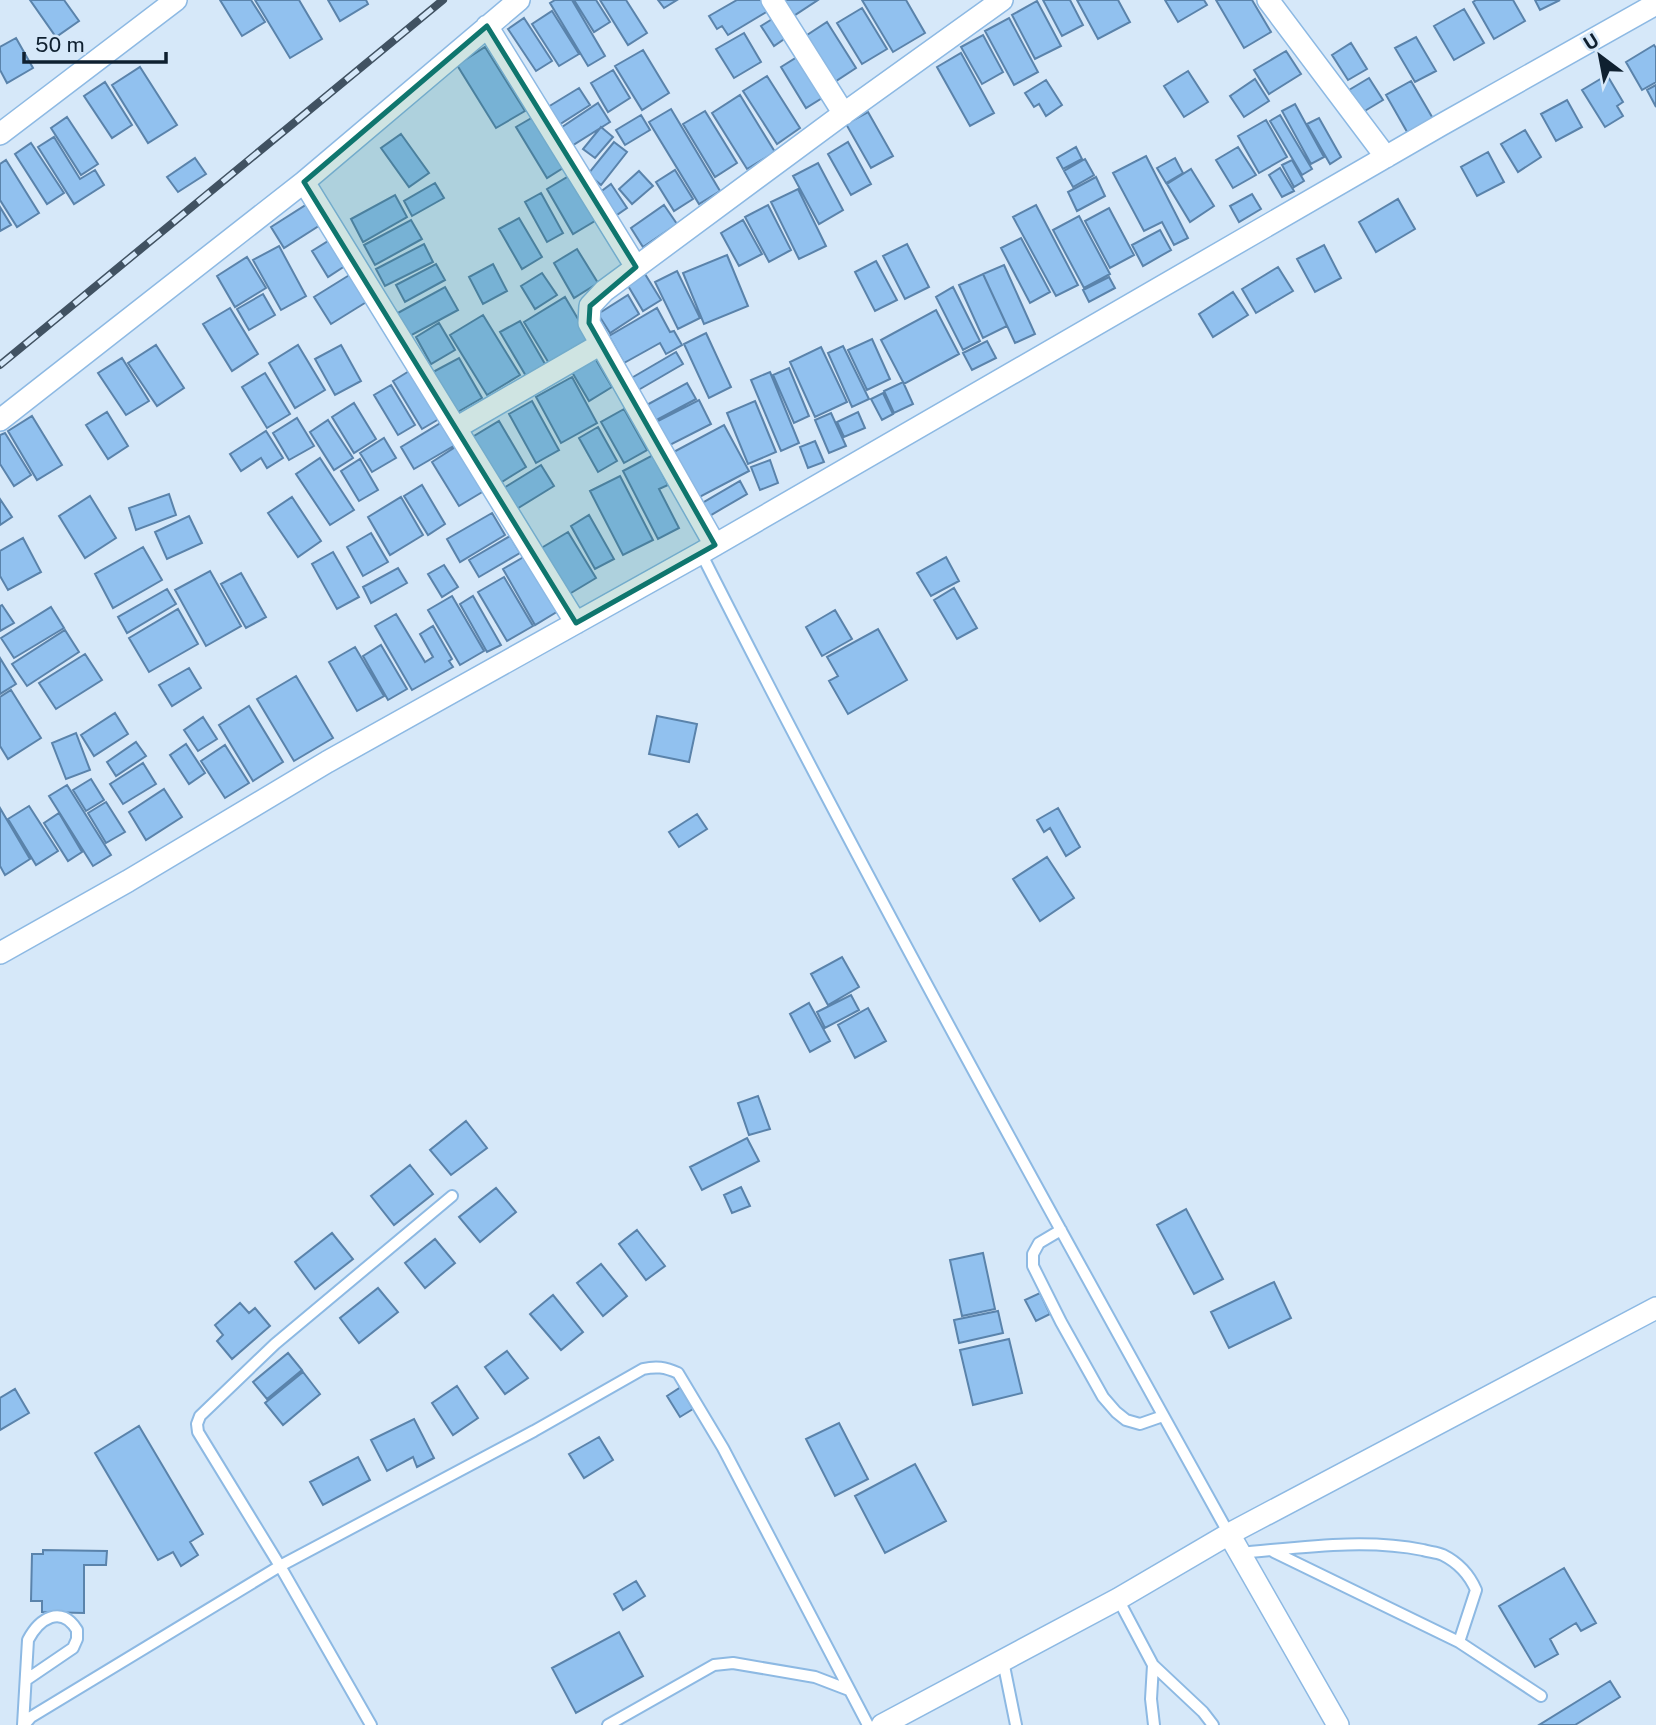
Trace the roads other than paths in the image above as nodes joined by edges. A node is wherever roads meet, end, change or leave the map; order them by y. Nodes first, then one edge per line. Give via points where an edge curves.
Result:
1 (176, 0) edge
2 (519, 0) edge
3 (772, 0) edge
4 (1002, 0) edge
5 (1268, 0) edge
6 (1651, 4) edge
7 (487, 26) junction
8 (844, 114) junction
9 (0, 134) edge
10 (1386, 157) junction
11 (304, 182) junction
12 (636, 267) junction
13 (601, 344) junction
14 (0, 420) edge
15 (456, 428) junction
16 (708, 549) junction
17 (576, 623) junction
18 (0, 953) edge
19 (452, 1196) dead end
20 (1061, 1230) junction
21 (1656, 1308) edge
22 (1163, 1416) junction
23 (1229, 1534) junction
24 (1271, 1550) junction
25 (1239, 1553) junction
26 (280, 1566) junction
27 (1118, 1599) junction
28 (1459, 1642) junction
29 (1003, 1661) junction
30 (1153, 1665) junction
31 (26, 1680) junction
32 (849, 1690) junction
33 (1541, 1696) dead end
34 (24, 1725) edge
35 (371, 1725) edge
36 (608, 1725) edge
37 (868, 1725) edge
38 (882, 1725) edge
39 (1016, 1725) edge
40 (1154, 1725) edge
41 (1213, 1725) edge
42 (1338, 1725) edge

1 - 9 street
2 - 7 street
3 - 8 street
4 - 8 street
5 - 10 street
6 - 10 street
7 - 11 street
7 - 12 street
8 - 12 street
10 - 16 street
11 - 14 street
11 - 15 street
12 - 13 street via 590,306 589,323
13 - 15 street
13 - 16 street
15 - 17 street
16 - 17 street
16 - 20 lane via 804,754
17 - 18 street
19 - 26 lane via 275,1344 200,1416 198,1432
20 - 22 lane
20 - 22 lane via 1040,1242 1033,1266 1061,1322 1116,1412 1140,1424
21 - 23 street
22 - 23 lane
23 - 25 street
23 - 27 street
24 - 25 lane
24 - 28 lane
24 - 28 lane via 1404,1546 1442,1554 1460,1566 1476,1590
25 - 42 street
26 - 32 lane via 643,1369 666,1368 677,1373 723,1448
26 - 34 lane
26 - 35 lane
27 - 29 street
27 - 30 lane
28 - 33 lane
29 - 38 street
29 - 39 lane
30 - 40 lane
30 - 41 lane
31 - 31 lane via 33,1629 48,1618 67,1619 77,1630 73,1648
31 - 34 lane
32 - 36 lane via 815,1677 723,1663
32 - 37 lane

